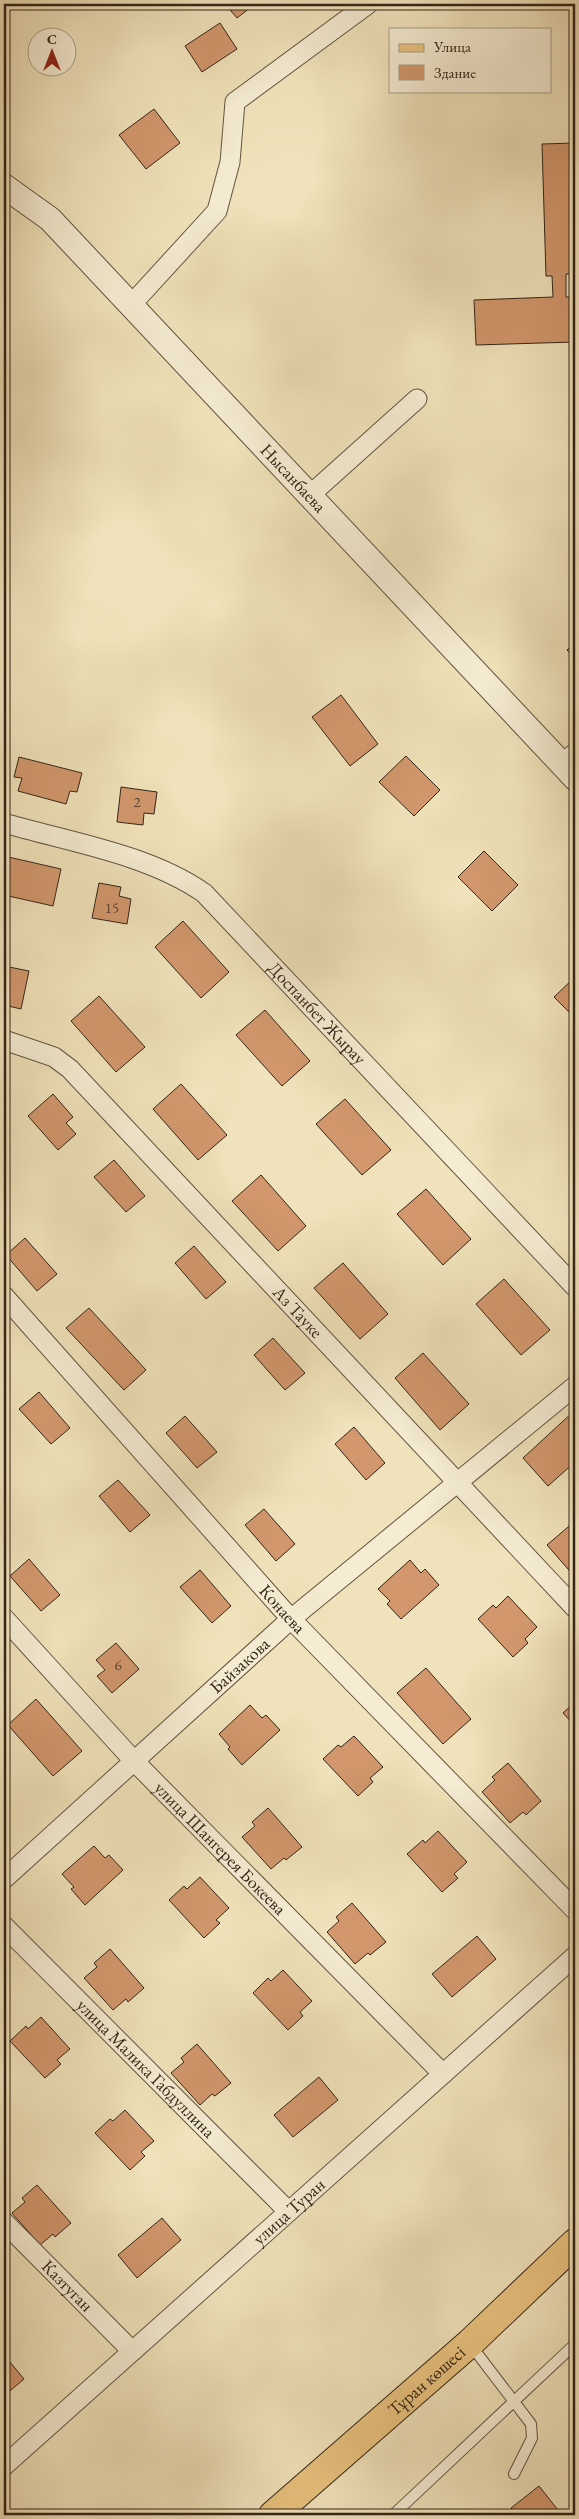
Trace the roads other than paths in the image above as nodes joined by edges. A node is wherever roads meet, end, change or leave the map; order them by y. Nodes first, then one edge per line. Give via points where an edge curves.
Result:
1 (368, 4) edge
2 (4, 186) edge
3 (132, 305) junction
4 (417, 399) dead end
5 (310, 495) junction
6 (571, 765) edge
7 (4, 823) edge
8 (4, 1040) edge
9 (575, 1287) edge
10 (4, 1296) edge
11 (575, 1386) edge
12 (458, 1484) junction
13 (575, 1608) edge
14 (4, 1618) edge
15 (290, 1619) junction
16 (134, 1761) junction
17 (4, 1879) edge
18 (575, 1910) edge
19 (4, 1926) edge
20 (575, 1956) edge
21 (443, 2074) junction
22 (288, 2211) junction
23 (4, 2222) edge
24 (575, 2243) edge
25 (470, 2343) junction
26 (575, 2344) edge
27 (132, 2351) junction
28 (515, 2401) junction
29 (4, 2466) edge
30 (514, 2474) dead end
31 (273, 2515) edge
32 (393, 2515) edge

1 - 3 street via 235,102 230,162 216,211
2 - 3 street, Нысанбаева via 50,219
3 - 5 street, Нысанбаева
4 - 5 street
5 - 6 street, Нысанбаева
7 - 9 street, Доспанбет Жырау via 156,866 181,877 204,893
8 - 12 street, Аз Тауке via 54,1057 70,1069
10 - 15 street, Конаева
11 - 12 street, Байзакова
12 - 13 street, Аз Тауке
12 - 15 street, Байзакова
14 - 16 street, улица Шангерея Бокеева
15 - 16 street, Байзакова
15 - 18 street, Конаева
16 - 17 street, Байзакова
16 - 21 street, улица Шангерея Бокеева
19 - 22 street, улица Малика Габдуллина
20 - 21 street, улица Туран
21 - 22 street, улица Туран
22 - 27 street, улица Туран
23 - 27 street, Казтуган
24 - 25 main road, Тұран көшесі
25 - 28 lane
25 - 31 main road, Тұран көшесі
26 - 28 lane
27 - 29 street, улица Туран
28 - 30 lane via 531,2424 532,2438
28 - 32 lane

